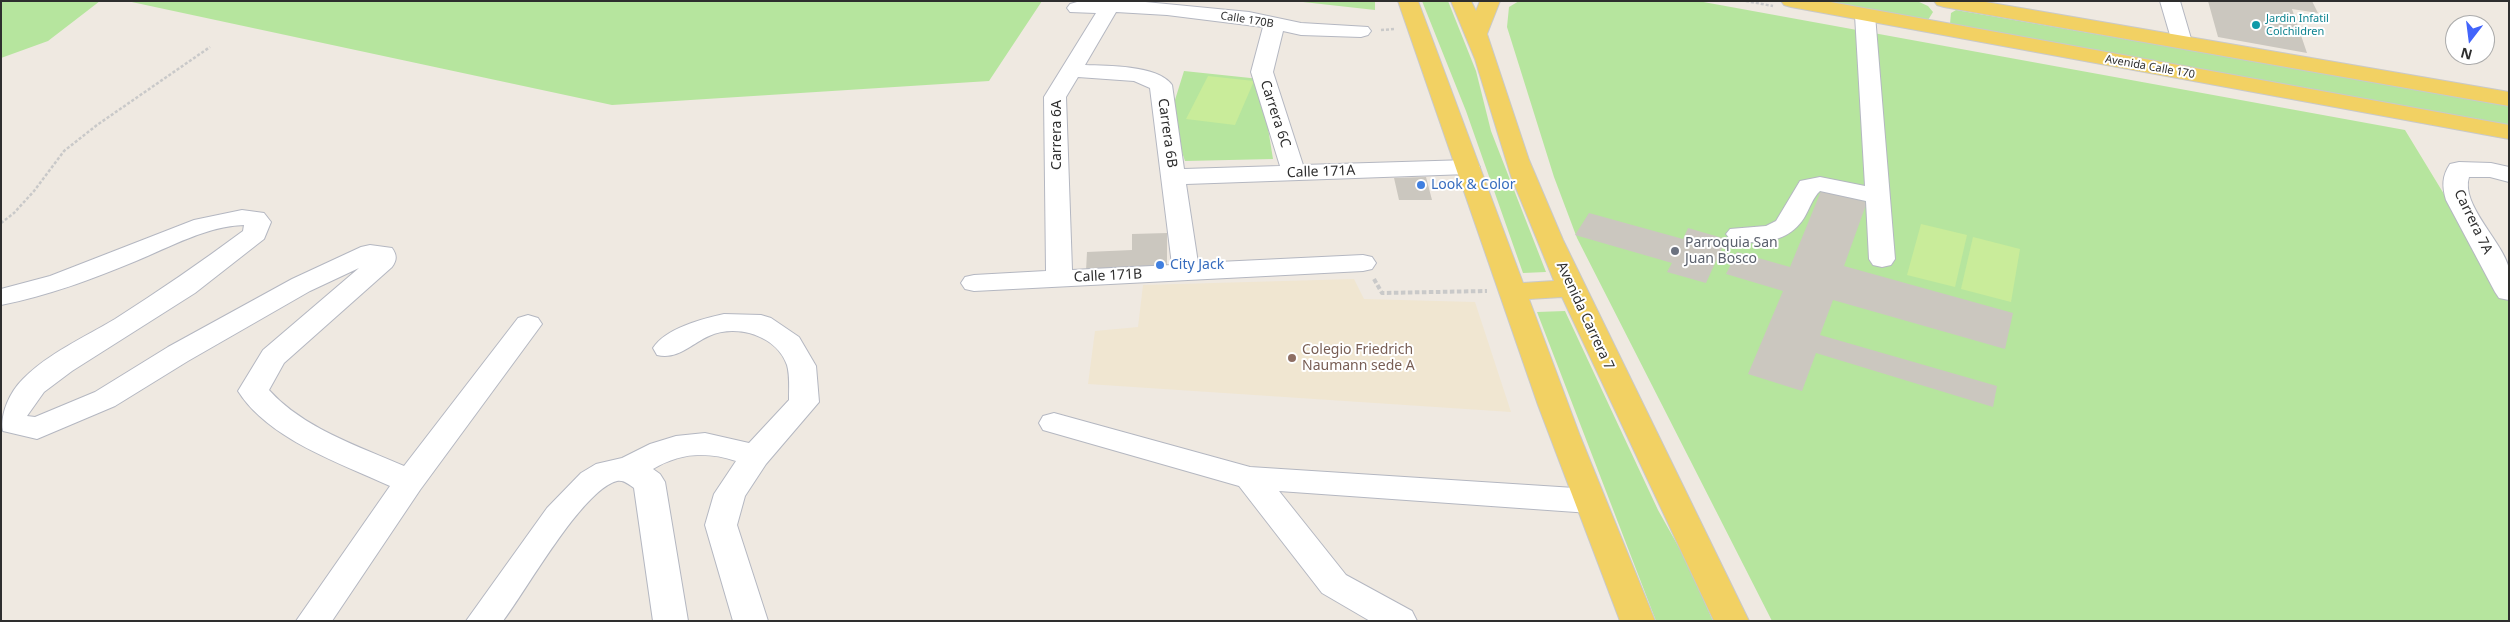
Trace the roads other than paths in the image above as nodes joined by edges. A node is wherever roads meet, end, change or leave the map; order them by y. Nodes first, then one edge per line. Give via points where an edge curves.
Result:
1 (1408, 1) edge
2 (1461, 1) edge
3 (1490, 1) edge
4 (1792, 1) edge
5 (1942, 1) edge
6 (2170, 1) edge
7 (1110, 6) junction
8 (1077, 8) dead end
9 (1865, 15) junction
10 (1274, 24) junction
11 (1938, 29) junction
12 (1361, 31) road end
13 (1476, 34) junction
14 (2182, 42) junction
15 (1072, 70) junction
16 (2509, 99) edge
17 (2509, 132) edge
18 (1468, 167) junction
19 (1294, 174) junction
20 (2509, 174) edge
21 (1173, 177) junction
22 (1878, 196) junction
23 (1739, 234) dead end
24 (1882, 259) dead end
25 (1363, 263) road end
26 (1186, 272) junction
27 (1059, 278) junction
28 (974, 283) dead end
29 (1571, 288) junction
30 (1503, 292) junction
31 (2509, 292) edge
32 (1, 297) edge
33 (528, 324) dead end
34 (666, 348) dead end
35 (1054, 423) dead end
36 (755, 456) junction
37 (629, 469) junction
38 (1250, 478) junction
39 (409, 482) junction
40 (1590, 501) junction
41 (313, 621) edge
42 (483, 621) edge
43 (671, 621) edge
44 (751, 621) edge
45 (1400, 621) edge
46 (1638, 621) edge
47 (1732, 621) edge

1 - 18 main road via 1444,92
2 - 13 main road, Avenida Carrera 7
3 - 13 main road
4 - 9 main road, Avenida Calle 170
5 - 11 main road
5 - 14 main road
6 - 14 street
7 - 8 street, Calle 170B
7 - 10 street, Calle 170B via 1249,18
7 - 15 street, Carrera 6A
9 - 11 main road, Avenida Calle 170
9 - 22 street
10 - 12 street, Calle 170B via 1318,31
10 - 19 street, Carrera 6C via 1262,72
11 - 17 main road, Avenida Calle 170
13 - 29 main road, Avenida Carrera 7 via 1517,160
14 - 16 main road
15 - 21 street, Carrera 6B via 1138,75 1161,85
15 - 27 street, Carrera 6A via 1056,97
18 - 19 street, Calle 171A
18 - 30 main road
19 - 21 street, Calle 171A
20 - 31 street, Carrera 7A via 2459,169 2454,184 2458,200
21 - 26 street, Carrera 6B
22 - 23 street via 1814,184 1809,186 1786,226 1778,232
22 - 24 street
25 - 26 street, Calle 171B
26 - 27 street, Calle 171B
27 - 28 street, Calle 171B
29 - 30 main road
29 - 47 main road, Avenida Carrera 7
30 - 40 main road
32 - 39 street via 57,281 202,226 238,216 254,218 258,222 255,234 185,287 34,385 11,414 14,424 37,428 105,399 300,286 370,253 383,254 383,261 273,357 253,391 261,402 303,431
33 - 39 street
34 - 36 street via 702,328 724,323 760,324 790,343 802,366 804,402
35 - 38 street
36 - 37 street via 732,447 690,442 654,453
36 - 44 street via 730,494 721,525
37 - 42 street via 606,472 584,488 544,534
37 - 43 street via 649,482
38 - 40 street
38 - 45 street via 1334,584
39 - 41 street
40 - 46 main road

